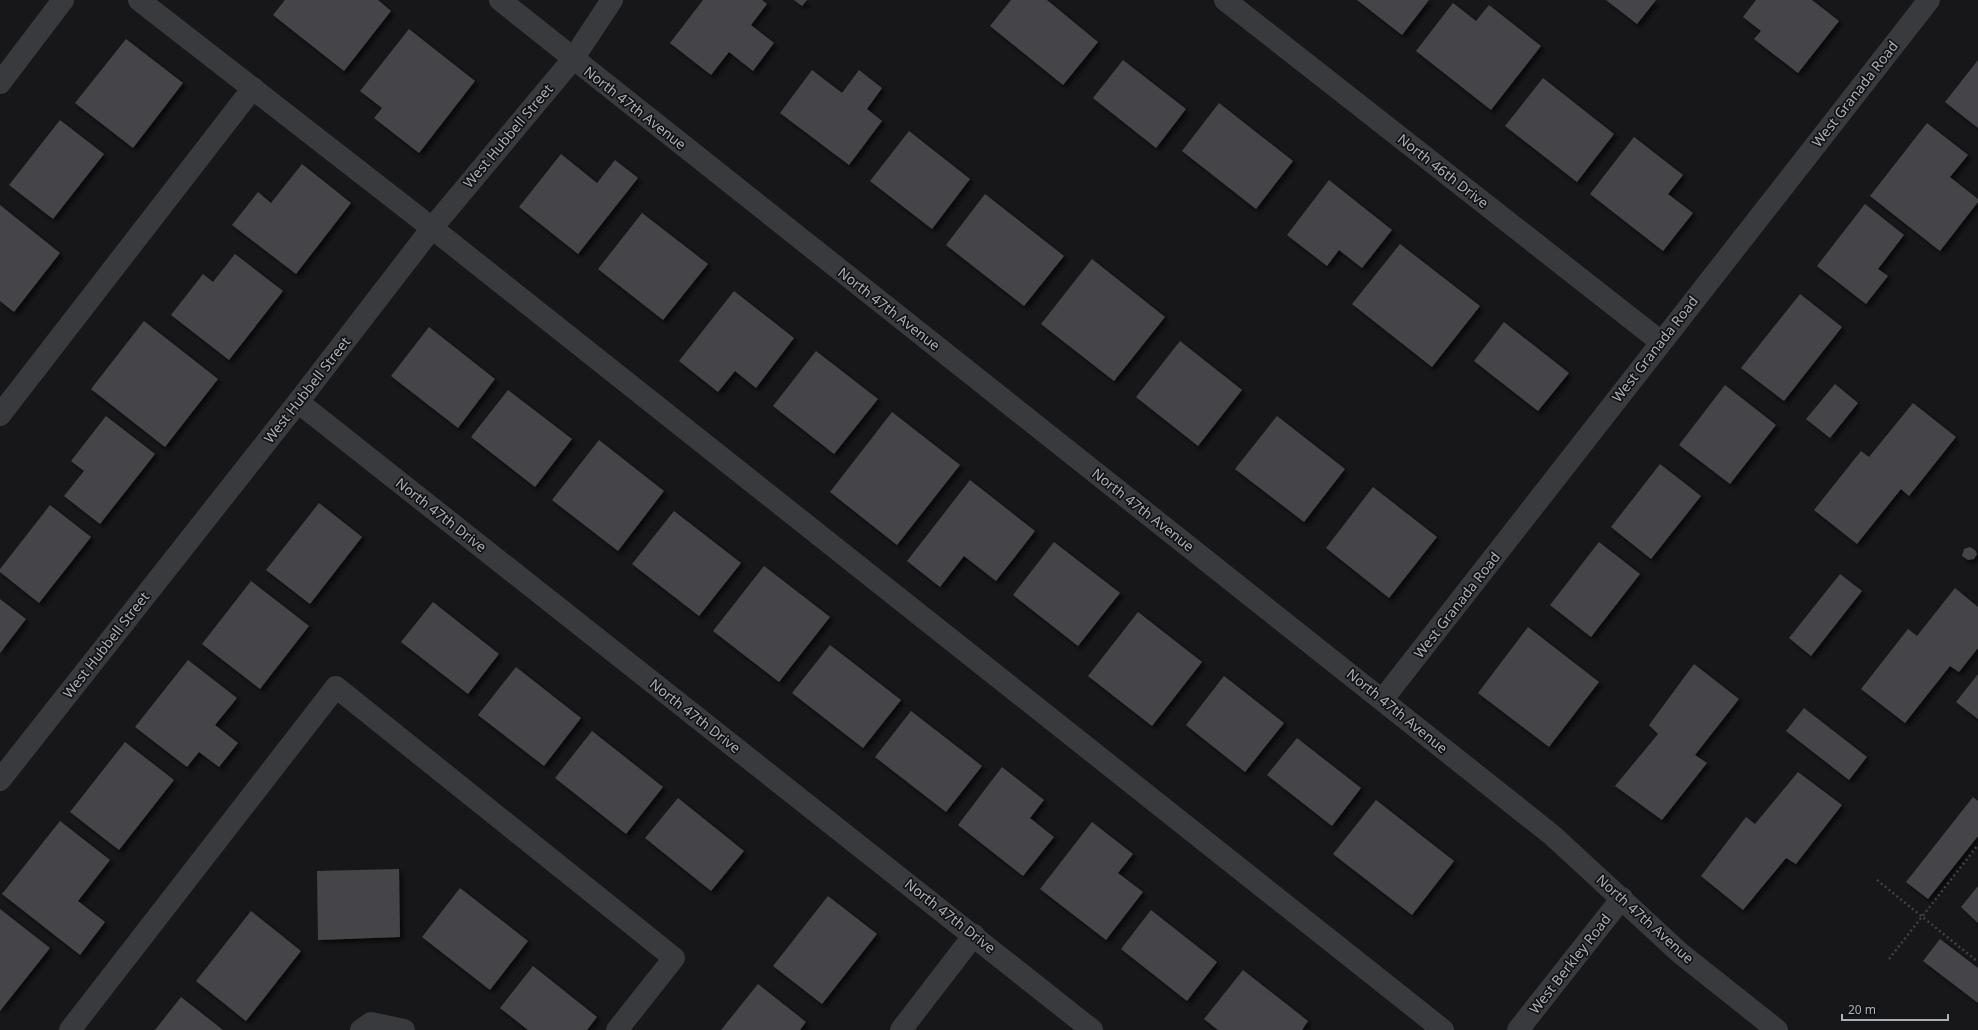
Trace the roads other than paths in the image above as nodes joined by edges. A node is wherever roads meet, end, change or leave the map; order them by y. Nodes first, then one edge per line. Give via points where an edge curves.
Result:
1 (63, 0) edge
2 (139, 0) edge
3 (500, 0) edge
4 (612, 0) edge
5 (1225, 0) edge
6 (1929, 0) edge
7 (573, 59) junction
8 (0, 83) edge
9 (253, 88) junction
10 (432, 228) junction
11 (1661, 342) junction
12 (298, 402) junction
13 (0, 415) edge
14 (1383, 699) junction
15 (0, 780) edge
16 (1622, 898) junction
17 (974, 935) junction
18 (366, 1027) edge
19 (70, 1030) edge
20 (404, 1030) edge
21 (616, 1030) edge
22 (901, 1030) edge
23 (1092, 1030) edge
24 (1443, 1030) edge
25 (1518, 1030) edge
26 (1777, 1030) edge

1 - 8 street
2 - 9 street
3 - 7 street, North 47th Avenue
4 - 7 street, West Hubbell Street
5 - 11 street, North 46th Drive
6 - 11 street, West Granada Road
7 - 10 street, West Hubbell Street
7 - 14 street, North 47th Avenue
9 - 10 street
9 - 13 street
10 - 12 street, West Hubbell Street
10 - 24 street
11 - 14 street, West Granada Road
12 - 15 street, West Hubbell Street
12 - 17 street, North 47th Drive
14 - 16 street, North 47th Avenue via 1552,835
16 - 25 street, West Berkley Road
16 - 26 street, North 47th Avenue via 1680,953
17 - 22 street
17 - 23 street, North 47th Drive
18 - 20 street
19 - 21 street via 336,687 674,958

